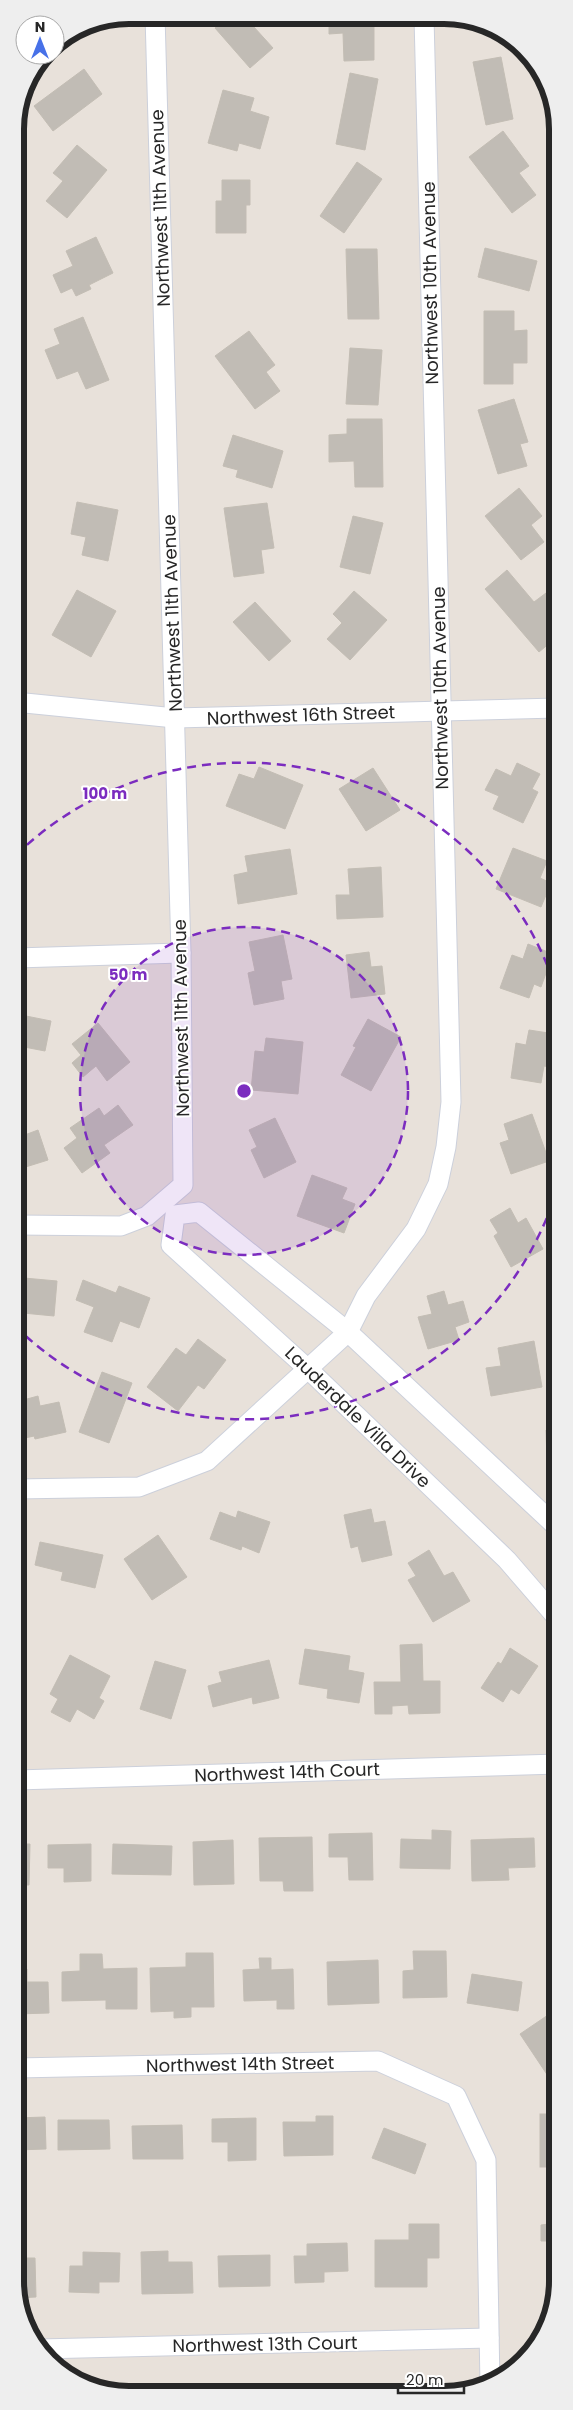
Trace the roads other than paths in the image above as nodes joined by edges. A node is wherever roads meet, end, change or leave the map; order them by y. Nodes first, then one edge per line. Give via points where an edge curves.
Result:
1 (155, 24) edge
2 (424, 24) edge
3 (24, 703) edge
4 (549, 708) edge
5 (441, 711) junction
6 (175, 718) junction
7 (181, 953) junction
8 (24, 958) edge
9 (170, 1208) junction
10 (24, 1225) edge
11 (348, 1332) junction
12 (308, 1369) junction
13 (24, 1489) edge
14 (549, 1519) edge
15 (549, 1608) edge
16 (549, 1764) edge
17 (24, 1780) edge
18 (24, 2068) edge
19 (489, 2338) junction
20 (49, 2349) edge
21 (490, 2376) edge

1 - 6 street, Northwest 11th Avenue
2 - 5 street, Northwest 10th Avenue
3 - 6 street, Northwest 16th Street
4 - 5 street, Northwest 16th Street
5 - 6 street, Northwest 16th Street
5 - 11 street, Northwest 10th Avenue via 451,1102 446,1147 438,1184 416,1229 366,1296
6 - 7 street, Northwest 11th Avenue
7 - 8 street
7 - 9 street, Northwest 11th Avenue via 183,1185
9 - 10 street, Northwest 11th Avenue via 121,1226
9 - 11 street via 199,1212
9 - 12 street, Lauderdale Villa Drive via 172,1245
11 - 12 street
11 - 14 street
12 - 13 street via 207,1461 139,1488
12 - 15 street, Lauderdale Villa Drive via 508,1560
16 - 17 street, Northwest 14th Court
18 - 19 street, Northwest 14th Street via 378,2061 456,2096 486,2160
19 - 20 street, Northwest 13th Court
19 - 21 street

